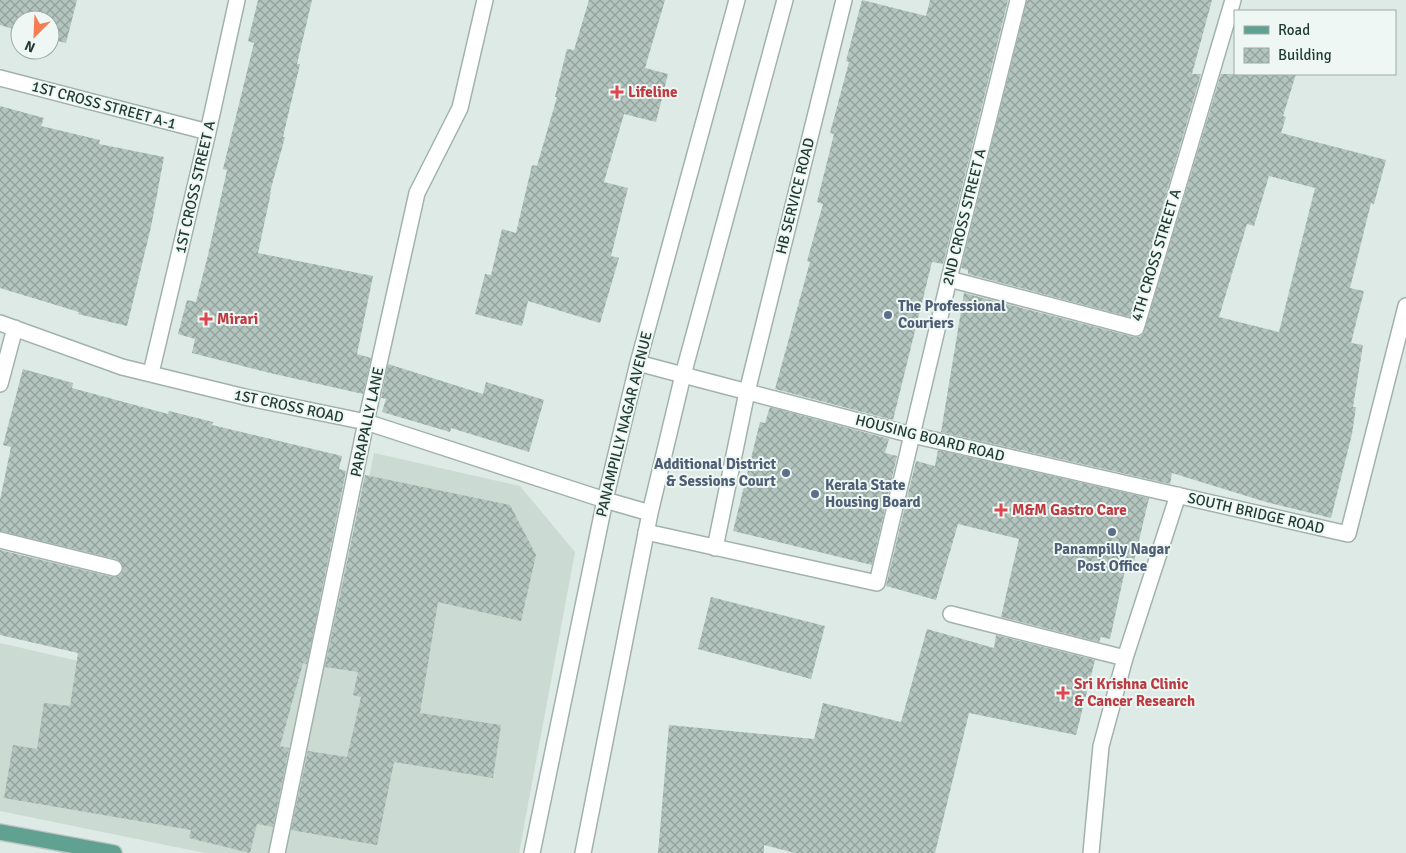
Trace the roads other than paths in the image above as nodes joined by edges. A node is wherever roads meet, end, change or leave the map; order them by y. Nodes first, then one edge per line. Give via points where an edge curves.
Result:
1 (237, 0) edge
2 (485, 0) edge
3 (737, 0) edge
4 (785, 0) edge
5 (844, 0) edge
6 (1018, 0) edge
7 (1233, 0) edge
8 (0, 78) edge
9 (208, 132) junction
10 (949, 279) junction
11 (1406, 306) edge
12 (0, 323) edge
13 (15, 328) junction
14 (638, 362) junction
15 (151, 373) junction
16 (683, 375) junction
17 (0, 384) edge
18 (747, 392) junction
19 (366, 422) junction
20 (912, 435) junction
21 (1178, 495) junction
22 (605, 500) junction
23 (650, 513) junction
24 (646, 532) junction
25 (0, 540) edge
26 (715, 548) junction
27 (114, 568) dead end
28 (950, 614) dead end
29 (1125, 658) junction
30 (0, 832) edge
31 (75, 849) edge
32 (114, 853) edge
33 (277, 853) edge
34 (532, 853) edge
35 (583, 853) edge
36 (1091, 853) edge

1 - 9 street, 1ST CROSS STREET A
2 - 19 street, PARAPALLY LANE via 460,108 417,193
3 - 14 street, PANAMPILLY NAGAR AVENUE
4 - 16 street
5 - 18 street, HB SERVICE ROAD
6 - 10 street, 2ND CROSS STREET A
7 - 10 street, 4TH CROSS STREET A via 1136,328
8 - 9 street, 1ST CROSS STREET A-1
9 - 15 street, 1ST CROSS STREET A
10 - 20 street, 2ND CROSS STREET A
11 - 21 street, SOUTH BRIDGE ROAD via 1348,534
12 - 13 street, 1ST CROSS ROAD
13 - 15 street, 1ST CROSS ROAD
13 - 17 street
14 - 16 street, HOUSING BOARD ROAD
14 - 22 street, PANAMPILLY NAGAR AVENUE
15 - 19 street, 1ST CROSS ROAD via 249,398
16 - 18 street, HOUSING BOARD ROAD
16 - 23 street
18 - 20 street, HOUSING BOARD ROAD
18 - 26 street, HB SERVICE ROAD
19 - 22 street, 1ST CROSS ROAD
19 - 33 street, PARAPALLY LANE
20 - 21 street, HOUSING BOARD ROAD
20 - 26 street, 2ND CROSS STREET A via 876,583
21 - 29 street, SOUTH BRIDGE ROAD
22 - 23 street, 1ST CROSS ROAD
22 - 34 street, PANAMPILLY NAGAR AVENUE
23 - 24 street
24 - 26 street
24 - 35 street
25 - 27 street
28 - 29 street
29 - 36 street, SOUTH BRIDGE ROAD via 1101,746
30 - 31 main road
31 - 32 main road

